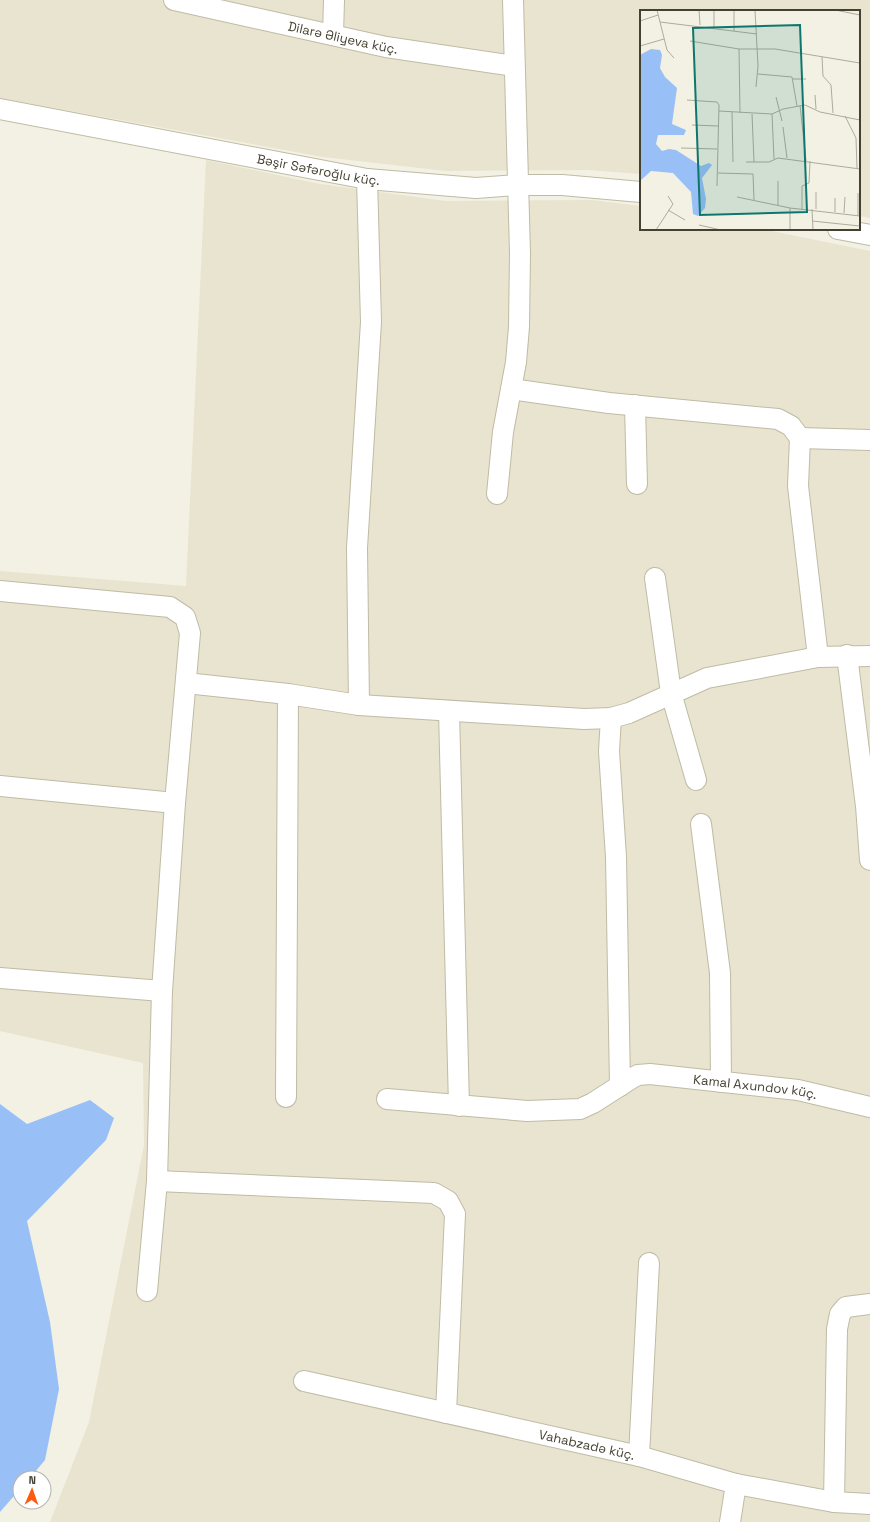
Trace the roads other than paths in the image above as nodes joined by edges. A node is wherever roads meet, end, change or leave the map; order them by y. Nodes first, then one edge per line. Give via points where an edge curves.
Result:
1 (174, 0) edge
2 (334, 0) edge
3 (513, 0) edge
4 (333, 35) junction
5 (514, 66) junction
6 (0, 109) edge
7 (367, 179) junction
8 (518, 185) junction
9 (640, 192) edge
10 (843, 230) edge
11 (870, 235) edge
12 (511, 389) junction
13 (635, 406) junction
14 (800, 438) junction
15 (870, 440) edge
16 (637, 484) dead end
17 (497, 494) dead end
18 (655, 578) dead end
19 (0, 591) edge
20 (848, 655) junction
21 (870, 656) edge
22 (818, 657) junction
23 (186, 683) junction
24 (670, 693) junction
25 (288, 694) junction
26 (359, 705) junction
27 (449, 711) junction
28 (611, 718) junction
29 (696, 780) dead end
30 (0, 786) edge
31 (175, 803) junction
32 (700, 824) dead end
33 (870, 860) edge
34 (0, 978) edge
35 (162, 991) junction
36 (721, 1082) junction
37 (620, 1086) junction
38 (286, 1096) dead end
39 (387, 1099) dead end
40 (459, 1106) junction
41 (870, 1107) edge
42 (157, 1181) junction
43 (648, 1263) dead end
44 (146, 1291) dead end
45 (870, 1304) edge
46 (304, 1381) dead end
47 (446, 1413) junction
48 (639, 1456) junction
49 (736, 1484) junction
50 (834, 1502) junction
51 (870, 1504) edge
52 (730, 1522) edge

1 - 4 street, Dilarə Əliyeva küç.
2 - 4 street
3 - 5 street
4 - 5 street, Dilarə Əliyeva küç.
5 - 8 street
6 - 7 street, Bəşir Səfəroğlu küç.
7 - 8 street, Bəşir Səfəroğlu küç. via 476,188
7 - 26 street via 371,322 358,548
8 - 9 street, Bəşir Səfəroğlu küç. via 562,185
8 - 12 street via 519,327
10 - 11 street
12 - 13 street
12 - 17 street via 503,432
13 - 14 street via 778,419 791,426
13 - 16 street
14 - 15 street
14 - 22 street via 798,486
18 - 24 street
19 - 23 street via 170,607 185,617 190,633
20 - 21 street
20 - 22 street
20 - 33 street
22 - 24 street via 707,678
23 - 25 street
23 - 31 street
24 - 28 street via 629,713
24 - 29 street
25 - 26 street
25 - 38 street
26 - 27 street
27 - 28 street via 584,719
27 - 40 street
28 - 37 street via 609,751 616,857
30 - 31 street
31 - 35 street
32 - 36 street via 720,973
34 - 35 street
35 - 42 street
36 - 37 street, Kamal Axundov küç. via 650,1074 638,1075
36 - 41 street, Kamal Axundov küç. via 798,1090
37 - 40 street via 580,1109 527,1111
39 - 40 street
42 - 44 street
42 - 47 street via 434,1193 448,1201 455,1214
43 - 48 street
45 - 50 street via 846,1307 840,1314 837,1329
46 - 47 street, Vahabzadə küç.
47 - 48 street, Vahabzadə küç.
48 - 49 street, Vahabzadə küç.
49 - 50 street, Vahabzadə küç.
49 - 52 street
50 - 51 street, Vahabzadə küç.

